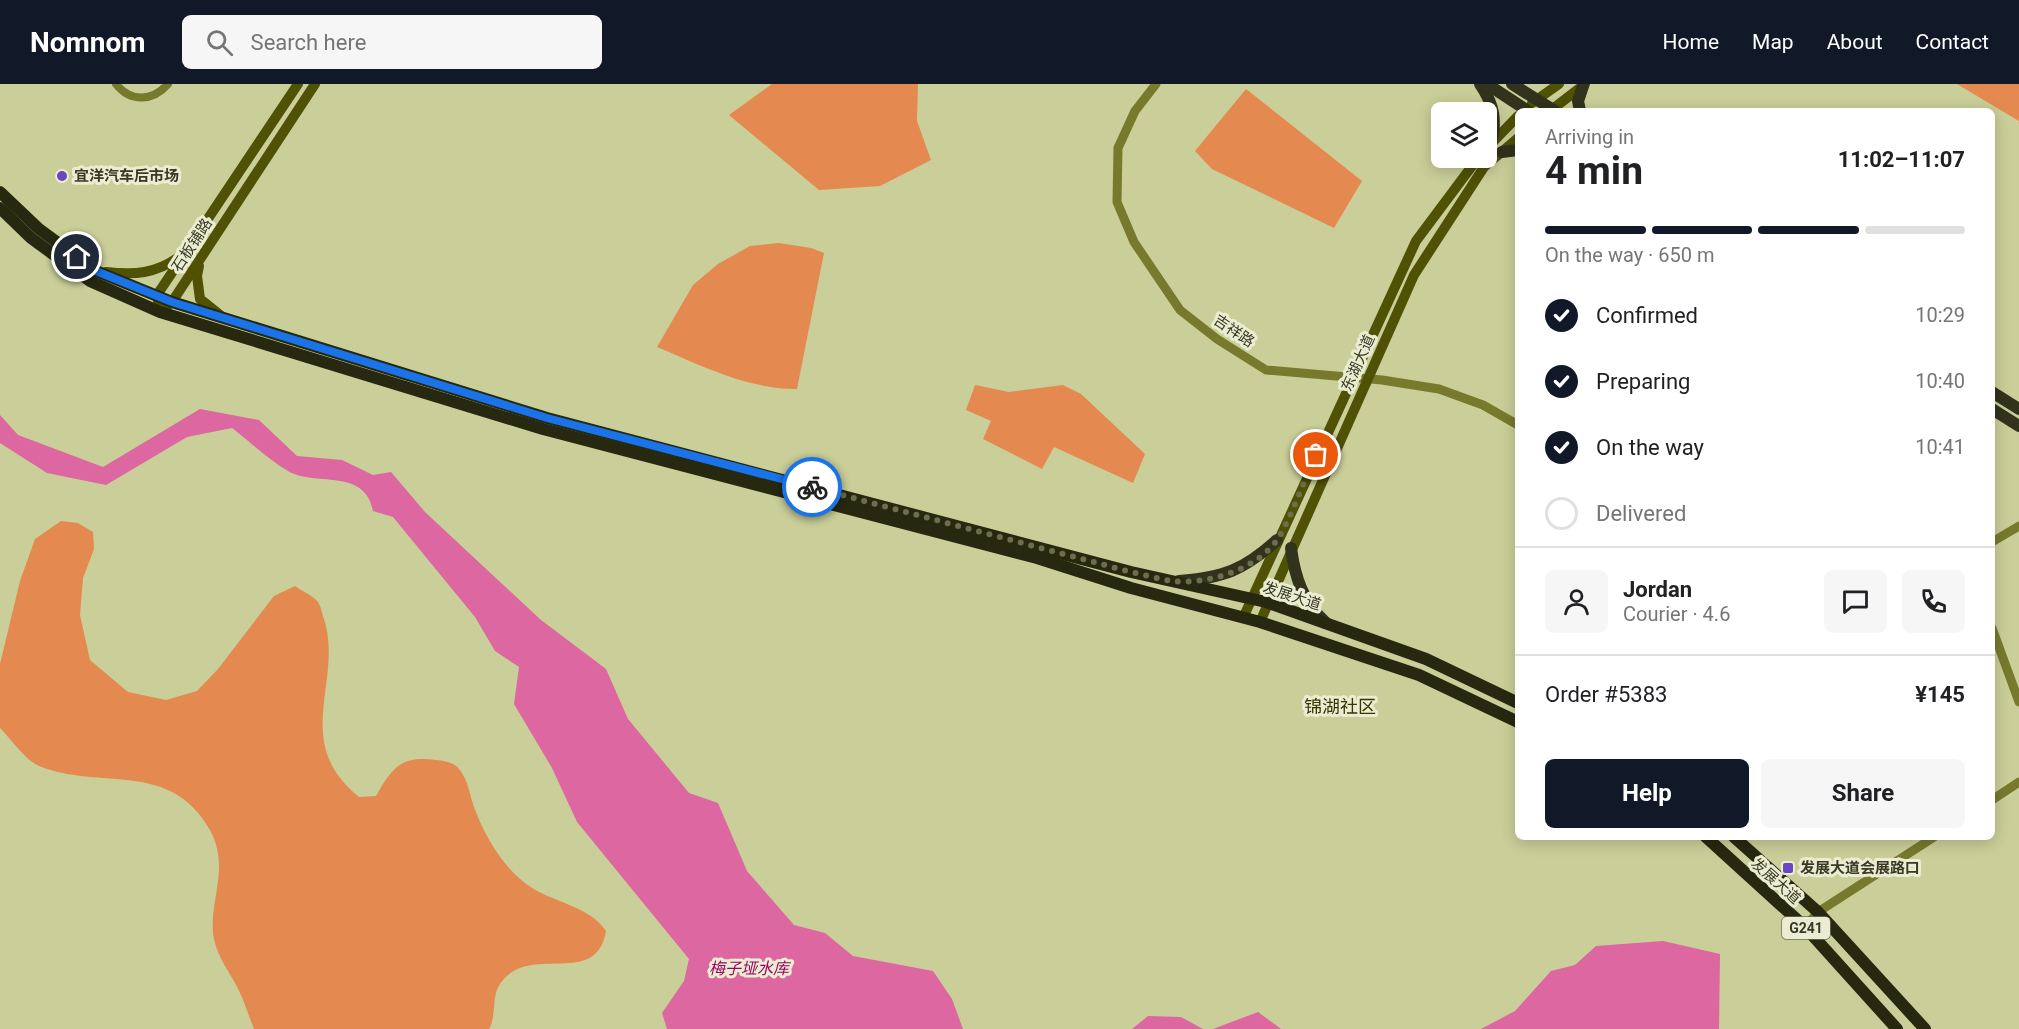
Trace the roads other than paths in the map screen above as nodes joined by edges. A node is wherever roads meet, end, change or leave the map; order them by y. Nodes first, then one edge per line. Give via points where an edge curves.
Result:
1 (116, 84) edge
2 (168, 84) edge
3 (298, 84) edge
4 (315, 84) edge
5 (1156, 84) edge
6 (1480, 84) edge
7 (1487, 84) edge
8 (1512, 84) edge
9 (1559, 84) edge
10 (1584, 85) edge
11 (1537, 100) junction
12 (1492, 102) edge
13 (1518, 108) edge
14 (1528, 108) edge
15 (1549, 108) edge
16 (1555, 108) edge
17 (1579, 108) edge
18 (1515, 120) edge
19 (1497, 139) edge
20 (1515, 141) edge
21 (1515, 150) edge
22 (1502, 152) junction
23 (1471, 168) edge
24 (0, 192) edge
25 (0, 208) edge
26 (186, 251) junction
27 (201, 257) junction
28 (96, 271) junction
29 (157, 294) junction
30 (172, 302) junction
31 (160, 312) junction
32 (225, 318) junction
33 (1352, 378) junction
34 (1367, 379) junction
35 (1995, 394) edge
36 (2019, 409) edge
37 (1995, 411) edge
38 (1515, 423) edge
39 (2019, 426) edge
40 (2019, 526) edge
41 (1277, 540) junction
42 (1995, 540) edge
43 (1291, 548) junction
44 (1174, 581) junction
45 (1250, 598) junction
46 (1266, 602) junction
47 (1243, 618) junction
48 (1260, 622) junction
49 (1326, 622) junction
50 (1995, 636) edge
51 (1515, 702) edge
52 (2019, 702) edge
53 (1515, 722) edge
54 (2019, 782) edge
55 (1995, 798) edge
56 (1709, 840) edge
57 (1737, 840) edge
58 (1929, 840) edge
59 (1818, 912) junction
60 (1805, 927) junction
61 (1897, 1029) edge
62 (1926, 1029) edge

1 - 2 street via 122,91 146,98 157,95
3 - 26 main road, 石板铺路
4 - 27 main road, 石板铺路
5 - 33 street, 吉祥路 via 1135,111 1118,148 1117,202 1134,242 1180,310 1266,370
6 - 12 main road
7 - 13 main road
8 - 11 main road
9 - 11 main road
10 - 16 main road
10 - 17 main road
11 - 14 main road
11 - 15 main road
18 - 19 main road
20 - 22 main road, 东湖大道
21 - 22 main road
22 - 34 main road, 东湖大道 via 1484,167 1414,275
23 - 33 main road, 东湖大道 via 1416,241
24 - 28 highway, 发展大道 via 39,229
25 - 31 highway via 31,238 90,281
26 - 28 main road via 151,273
26 - 29 main road, 石板铺路
27 - 30 main road, 石板铺路
27 - 32 main road via 197,276 200,299
28 - 29 highway, 发展大道
29 - 30 highway, 发展大道
29 - 31 main road
30 - 31 main road, 石板铺路
30 - 32 highway, 发展大道
31 - 47 highway via 543,429 1037,558
32 - 44 highway, 发展大道 via 547,418
33 - 34 street, 吉祥路
33 - 41 main road, 东湖大道
34 - 38 street, 吉祥路 via 1439,388 1483,405
34 - 43 main road, 东湖大道
35 - 36 main road
37 - 39 main road
40 - 42 street
41 - 44 main road via 1234,572 1208,579
41 - 45 main road, 东湖大道
43 - 46 main road, 东湖大道
43 - 49 main road via 1299,586 1312,611
44 - 45 highway, 发展大道
45 - 46 highway, 发展大道
45 - 47 main road, 东湖大道
46 - 48 main road, 东湖大道
46 - 49 highway, 发展大道
47 - 48 highway
48 - 53 highway via 1419,675
49 - 51 highway, 发展大道 via 1426,659
50 - 52 street
54 - 55 street
56 - 60 highway, 发展大道 / G241
57 - 59 highway, 发展大道 / G241
58 - 59 street
59 - 60 street
59 - 62 highway, 发展大道 / G241
60 - 61 highway, 发展大道 / G241

